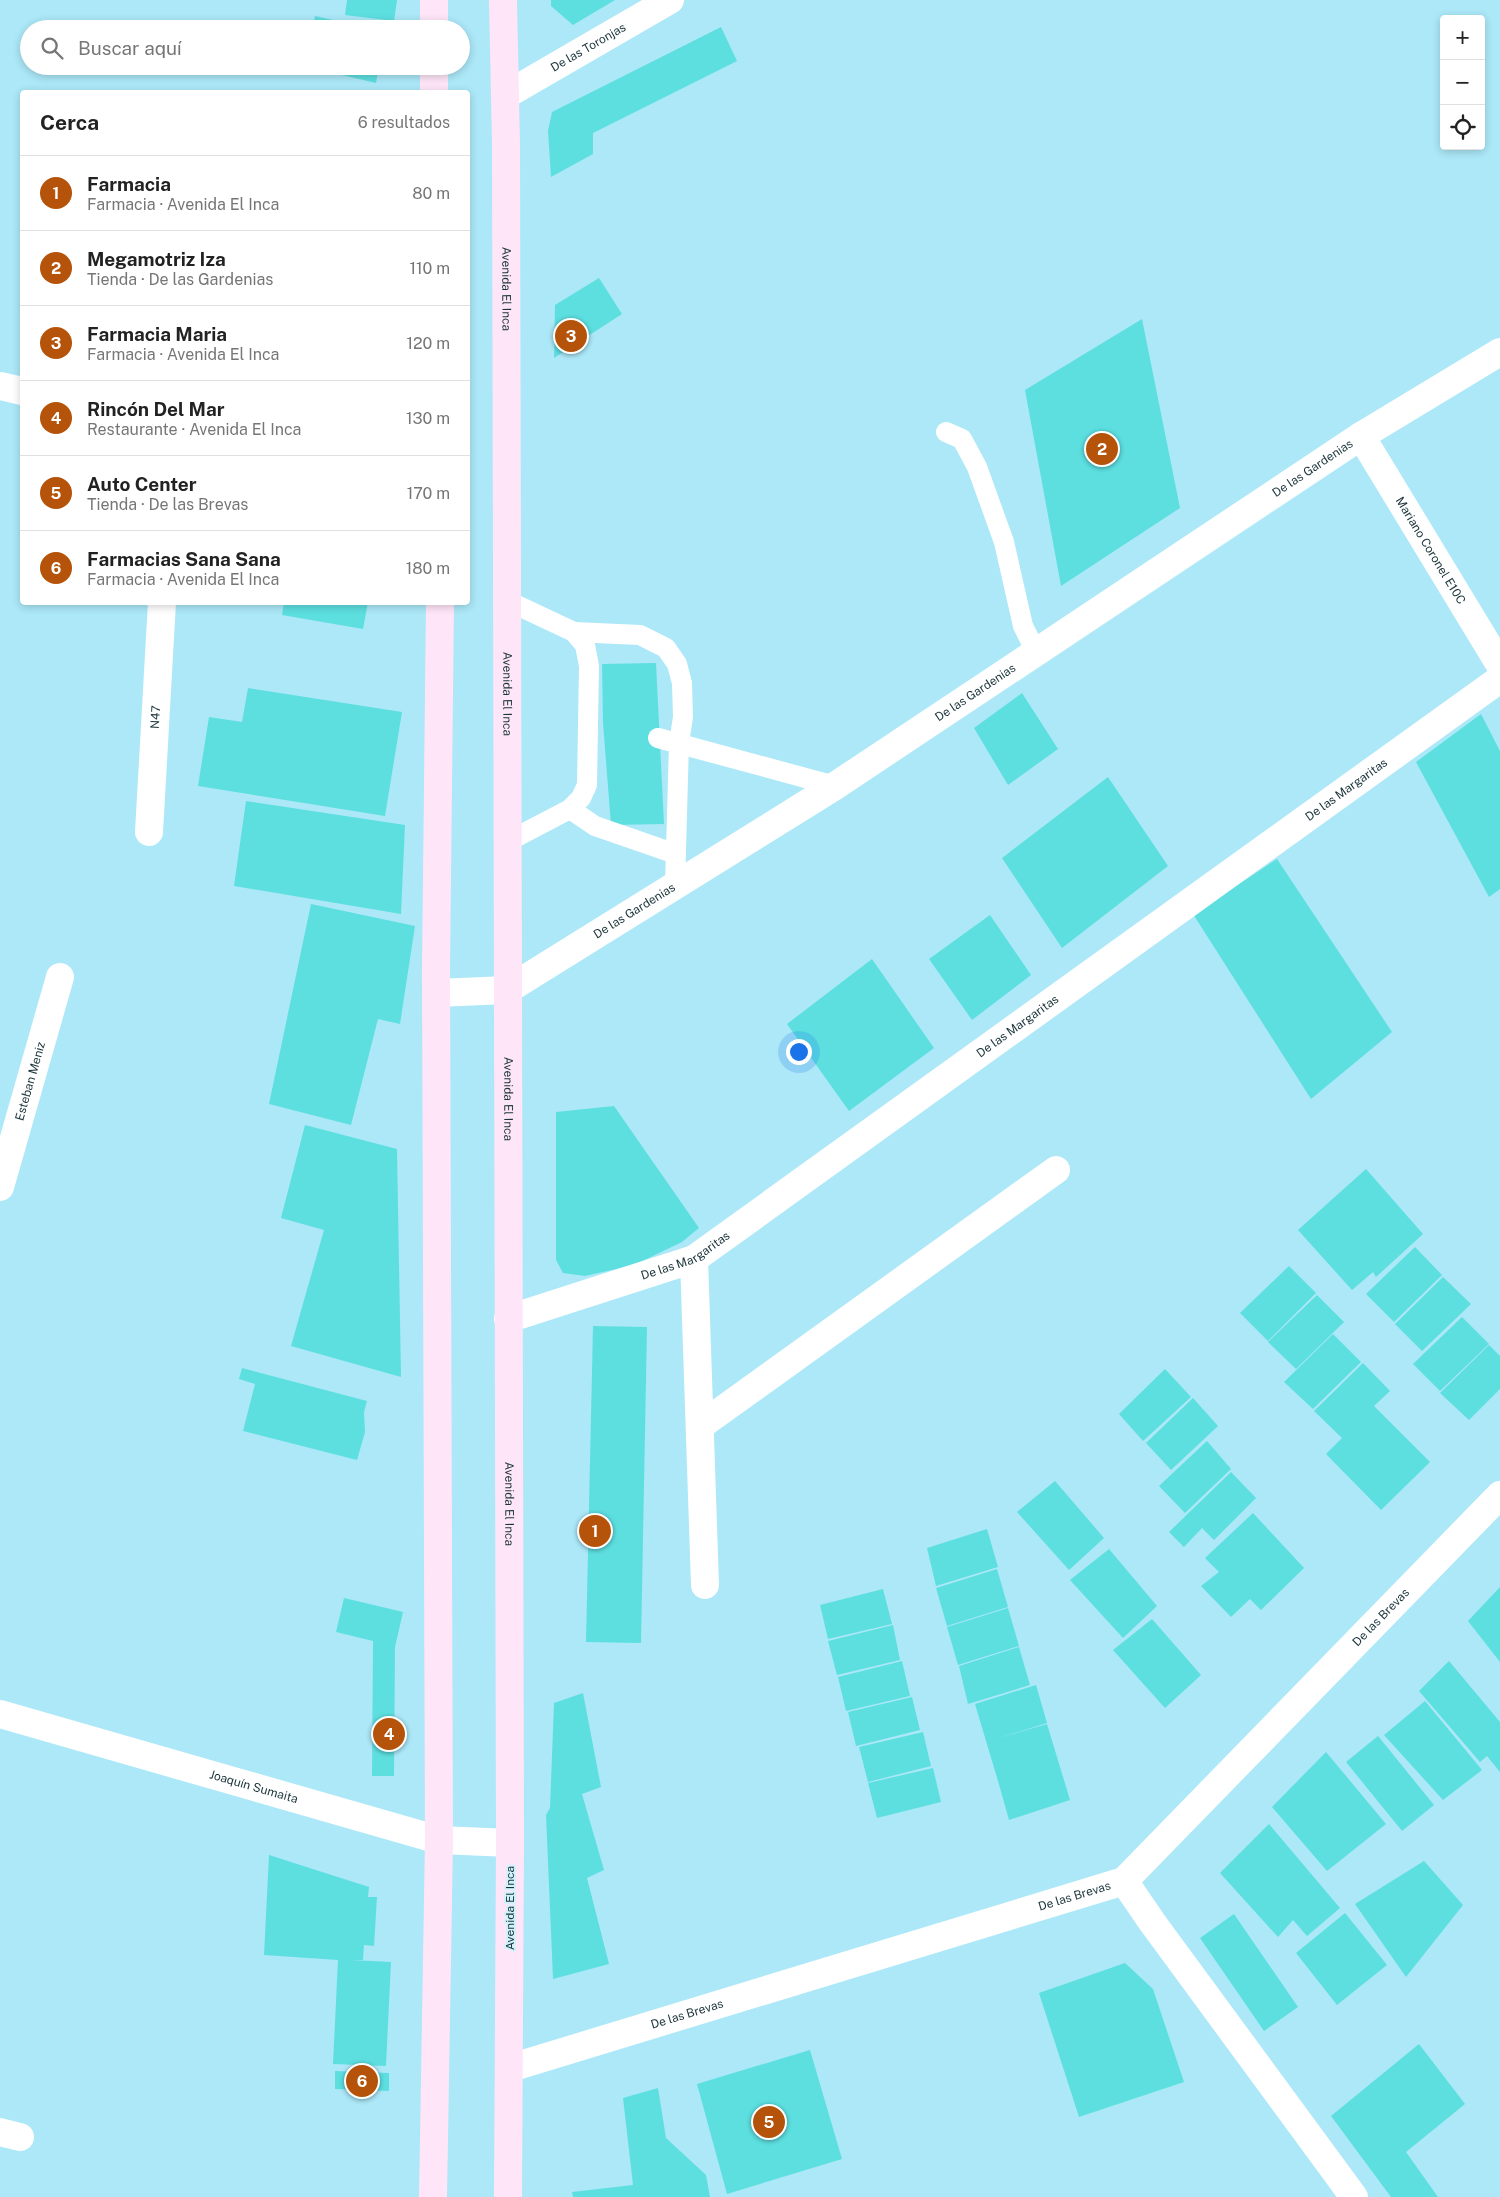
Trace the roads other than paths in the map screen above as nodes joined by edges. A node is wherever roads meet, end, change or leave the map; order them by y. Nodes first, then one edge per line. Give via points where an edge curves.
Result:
1 (434, 0) edge
2 (503, 0) edge
3 (670, 0) edge
4 (434, 20) edge
5 (434, 75) edge
6 (434, 90) edge
7 (506, 95) junction
8 (1500, 352) edge
9 (0, 386) edge
10 (20, 391) edge
11 (946, 432) dead end
12 (1360, 436) junction
13 (506, 600) junction
14 (162, 605) edge
15 (440, 605) edge
16 (574, 632) junction
17 (1036, 652) junction
18 (1500, 665) edge
19 (1500, 679) edge
20 (658, 738) dead end
21 (679, 743) junction
22 (835, 786) junction
23 (570, 809) junction
24 (149, 832) dead end
25 (507, 842) junction
26 (676, 854) junction
27 (675, 885) junction
28 (60, 977) dead end
29 (507, 990) junction
30 (437, 993) junction
31 (1056, 1170) dead end
32 (0, 1187) edge
33 (694, 1259) junction
34 (508, 1319) junction
35 (700, 1426) junction
36 (1500, 1495) edge
37 (705, 1584) dead end
38 (0, 1714) edge
39 (439, 1840) junction
40 (510, 1843) junction
41 (1124, 1881) junction
42 (510, 2068) junction
43 (432, 2197) edge
44 (508, 2197) edge
45 (1354, 2197) edge

1 - 4 main road
2 - 7 main road, Avenida El Inca
3 - 7 street, De las Toronjas
5 - 6 main road
7 - 13 main road, Avenida El Inca
8 - 12 street, De las Gardenias
9 - 10 street
11 - 17 lane via 962,439 978,467 1004,542 1023,626
12 - 17 street, De las Gardenias
12 - 18 street, Mariano Coronel E10C
13 - 16 lane
13 - 25 main road, Avenida El Inca
14 - 24 street, N47
15 - 30 main road
16 - 21 lane via 640,635 666,648 677,664 682,683 683,718
16 - 23 lane via 585,645 596,721 587,785 581,798
17 - 22 street, De las Gardenias
19 - 33 street, De las Margaritas
20 - 21 lane
21 - 22 lane
21 - 26 lane
22 - 27 street, De las Gardenias
23 - 25 lane
23 - 26 lane via 595,826
25 - 29 main road, Avenida El Inca
26 - 27 lane
27 - 29 street, De las Gardenias
28 - 32 street, Esteban Meniz
29 - 30 street, De las Gardenias
29 - 34 main road, Avenida El Inca
30 - 39 main road
31 - 35 street
33 - 34 street, De las Margaritas
33 - 35 street
34 - 40 main road, Avenida El Inca
35 - 37 street
36 - 41 street, De las Brevas
38 - 39 street, Joaquín Sumaita
39 - 40 street, Joaquín Sumaita
39 - 43 main road
40 - 42 main road, Avenida El Inca
41 - 42 street, De las Brevas
41 - 45 street
42 - 44 main road, Avenida El Inca

